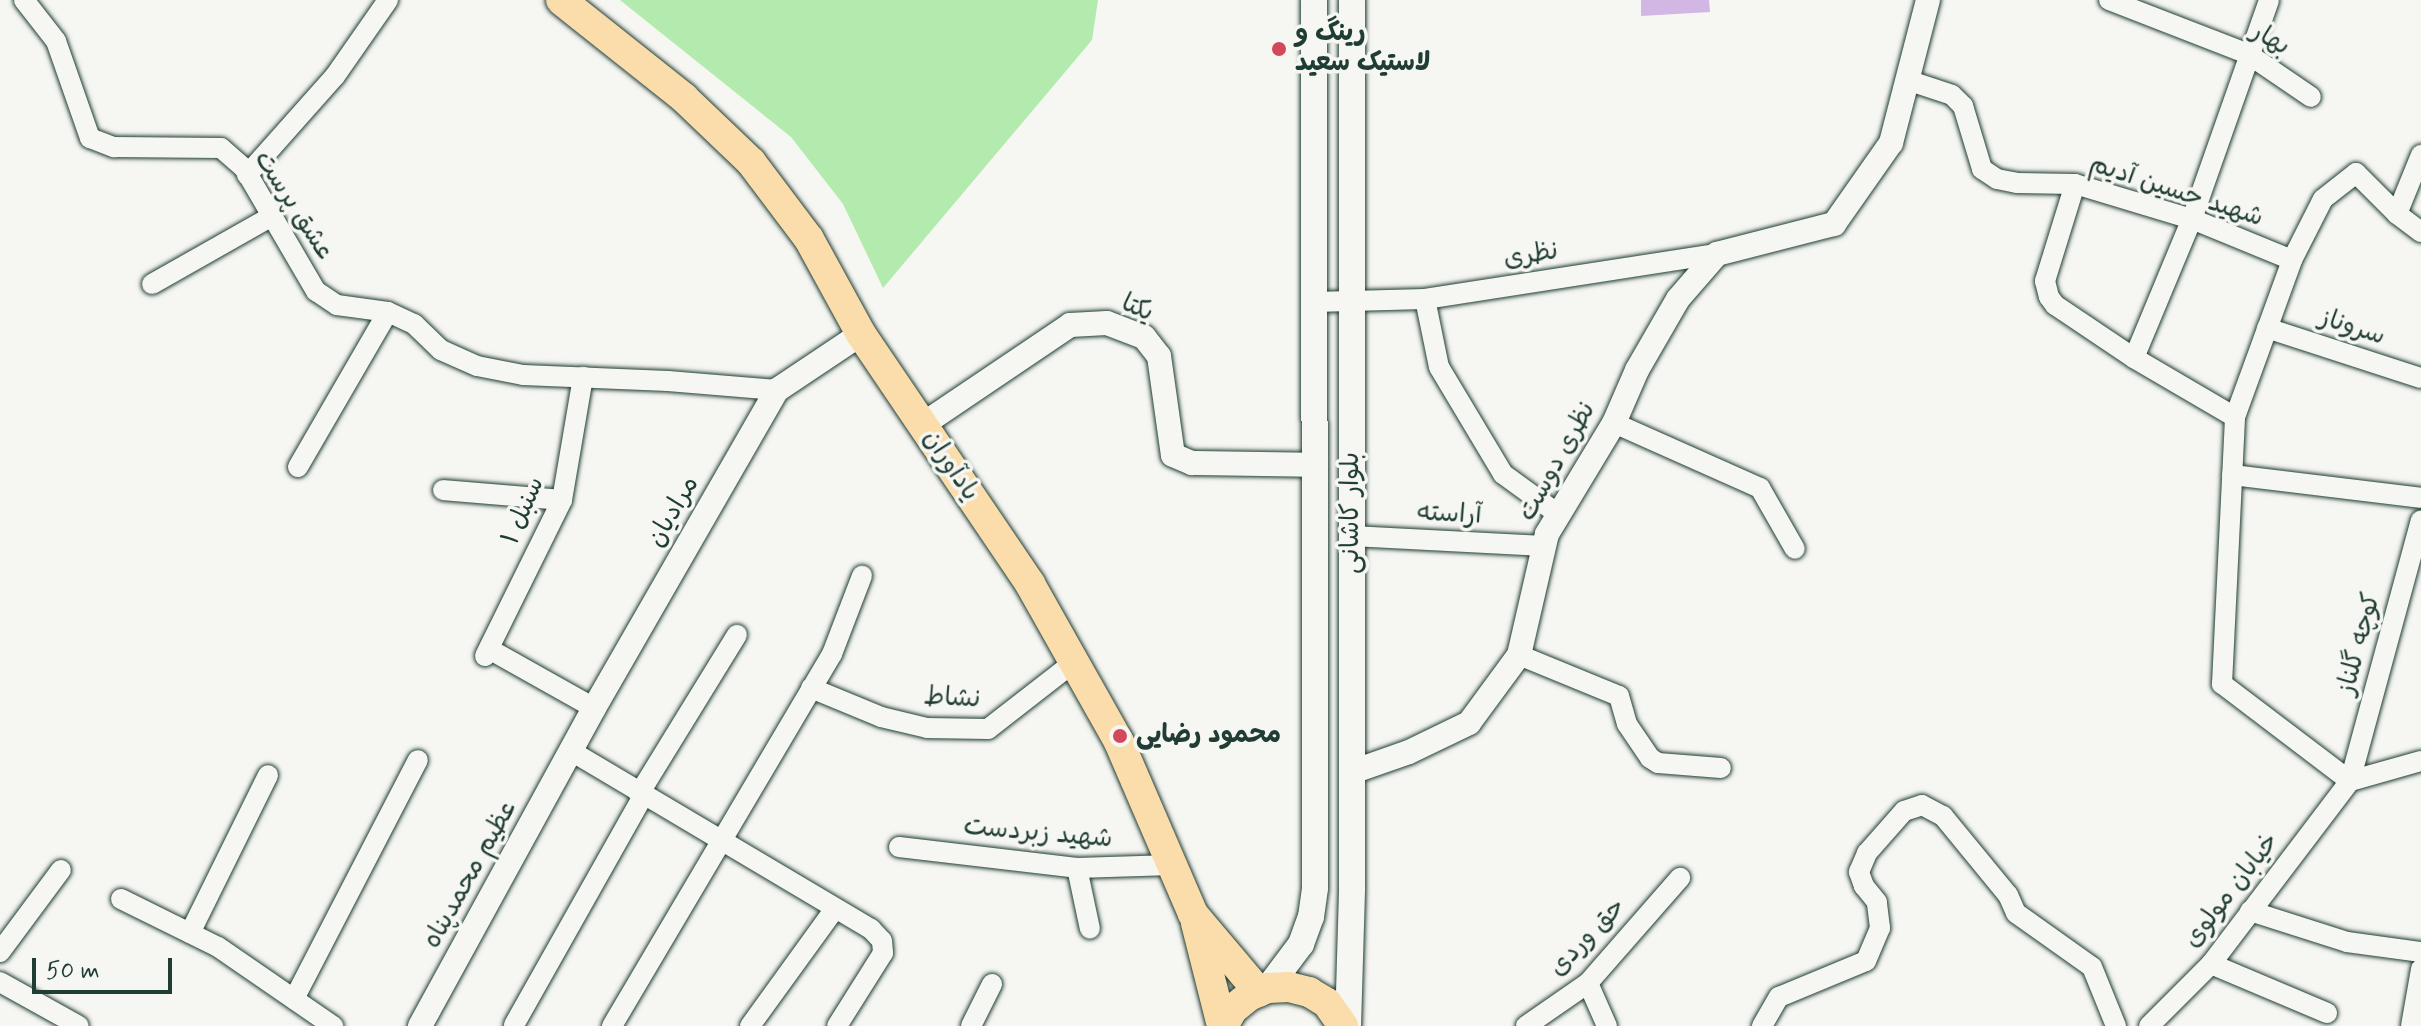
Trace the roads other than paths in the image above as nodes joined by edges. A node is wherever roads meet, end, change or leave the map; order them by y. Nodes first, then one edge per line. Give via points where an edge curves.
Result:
1 (24, 0) edge
2 (388, 0) edge
3 (561, 0) edge
4 (1314, 0) edge
5 (1352, 0) edge
6 (1928, 0) edge
7 (2109, 0) edge
8 (2269, 0) edge
9 (2248, 54) junction
10 (1907, 80) junction
11 (2311, 97) dead end
12 (2421, 155) edge
13 (247, 175) junction
14 (2075, 184) junction
15 (2397, 214) junction
16 (272, 216) junction
17 (2192, 219) junction
18 (2421, 232) edge
19 (1717, 254) junction
20 (2292, 260) junction
21 (152, 284) dead end
22 (1425, 299) junction
23 (1314, 302) junction
24 (1352, 302) junction
25 (388, 312) junction
26 (2267, 328) junction
27 (861, 334) junction
28 (2134, 358) junction
29 (583, 377) junction
30 (2421, 378) edge
31 (777, 390) junction
32 (2235, 417) junction
33 (1614, 423) junction
34 (922, 425) junction
35 (1314, 465) junction
36 (298, 467) dead end
37 (2232, 475) junction
38 (443, 490) dead end
39 (2421, 498) edge
40 (562, 500) junction
41 (1558, 514) junction
42 (2421, 520) edge
43 (1352, 536) junction
44 (1544, 546) junction
45 (1795, 549) dead end
46 (862, 576) dead end
47 (737, 635) dead end
48 (1519, 655) junction
49 (1074, 662) junction
50 (811, 688) junction
51 (594, 708) junction
52 (571, 751) junction
53 (418, 760) dead end
54 (2421, 761) edge
55 (1721, 768) dead end
56 (1352, 772) junction
57 (268, 775) dead end
58 (2350, 781) junction
59 (641, 795) junction
60 (720, 840) junction
61 (899, 847) dead end
62 (1172, 865) junction
63 (1077, 868) junction
64 (61, 870) dead end
65 (1680, 878) dead end
66 (121, 899) dead end
67 (834, 910) junction
68 (2250, 911) junction
69 (1193, 914) junction
70 (1090, 929) dead end
71 (190, 933) junction
72 (0, 952) edge
73 (2421, 952) edge
74 (2211, 964) junction
75 (2421, 969) edge
76 (0, 982) edge
77 (1588, 983) junction
78 (992, 984) dead end
79 (1264, 990) junction
80 (294, 999) junction
81 (2327, 1013) dead end
82 (514, 1025) edge
83 (79, 1026) edge
84 (333, 1026) edge
85 (420, 1026) edge
86 (612, 1026) edge
87 (750, 1026) edge
88 (837, 1026) edge
89 (971, 1026) edge
90 (1223, 1026) edge
91 (1345, 1026) edge
92 (1526, 1026) edge
93 (1607, 1026) edge
94 (1762, 1026) edge
95 (2116, 1026) edge
96 (2149, 1026) edge
97 (2411, 1026) edge

1 - 13 street, عشق پرست via 56,41 90,138 114,147 221,148
2 - 13 street via 335,76
3 - 27 main road, یادآوران via 684,98 751,162 809,239
4 - 23 main road, بلوار کاشانی
5 - 24 main road, بلوار کاشانی
6 - 10 street
7 - 9 street, بهار
8 - 9 street
9 - 11 street, بهار
9 - 17 street
10 - 14 street, شهید حسین آدیم via 1952,95 1963,106 1982,169 1997,179
10 - 19 street via 1891,143 1834,224
12 - 15 street
13 - 16 street, عشق پرست
14 - 17 street, شهید حسین آدیم
14 - 28 street via 2045,281 2049,297
15 - 18 street
15 - 20 street via 2356,173 2323,199
16 - 21 street
16 - 25 street, عشق پرست via 316,291 337,305
17 - 20 street, شهید حسین آدیم
17 - 28 street
19 - 22 street, نظری
19 - 33 street, نظری دوست via 1678,299
20 - 26 street
22 - 24 street, نظری
22 - 41 street via 1439,367 1503,474
23 - 24 street, نظری
23 - 35 main road, بلوار کاشانی
24 - 43 main road, بلوار کاشانی
25 - 29 street, عشق پرست via 414,324 441,350 477,366 523,375
25 - 36 street
26 - 30 street, سروناز
26 - 32 street
27 - 31 street, مرادیان
27 - 34 main road, یادآوران
28 - 32 street
29 - 31 street, عشق پرست
29 - 40 street, سنبل ۱
31 - 51 street, مرادیان
32 - 37 street
33 - 41 street, نظری دوست
33 - 45 street via 1760,488
34 - 35 street, یکتا via 1070,325 1107,323 1144,337 1159,356 1173,455 1192,463
34 - 49 main road, یادآوران via 1030,584
35 - 79 main road, بلوار کاشانی via 1315,888 1301,944
37 - 39 street
37 - 58 street via 2222,684
38 - 40 street
40 - 51 street, سنبل ۱ via 487,653
41 - 44 street, نظری دوست
42 - 58 street, کوچه گلناز
43 - 44 street, آراسته
43 - 56 main road, بلوار کاشانی
44 - 48 street, نظری دوست
46 - 50 street via 832,654
47 - 59 street
48 - 55 street via 1619,696 1627,724 1658,763
48 - 56 street, نظری دوست via 1469,723
49 - 50 street, نشاط via 988,729 927,728 881,717
49 - 62 main road, یادآوران via 1119,742
50 - 60 street
51 - 52 street, مرادیان
52 - 59 street
52 - 85 street, عظیم محمدپناه
53 - 80 street
54 - 58 street
56 - 91 main road, بلوار کاشانی
57 - 71 street
58 - 68 street, خیابان مولوی
59 - 60 street
59 - 82 street
60 - 67 street
60 - 86 street
61 - 63 street, شهید زبردست
62 - 63 street, شهید زبردست
62 - 69 main road, یادآوران
63 - 70 street
64 - 72 street
65 - 77 street, حق وردی
66 - 71 street
67 - 87 street
67 - 88 street via 871,929 882,941 883,953
68 - 73 street via 2347,942
68 - 74 street, خیابان مولوی
69 - 79 main road, یادآوران
69 - 90 main road
71 - 80 street
74 - 81 street
74 - 96 street, خیابان مولوی
75 - 97 street
76 - 83 street
77 - 92 street, حق وردی
77 - 93 street
78 - 89 street
79 - 90 main road via 1233,1009
79 - 91 main road via 1289,987 1309,992 1327,1003
80 - 84 street
94 - 95 street via 1779,997 1866,961 1880,928 1877,902 1859,872 1867,853 1904,811 1922,805 1943,816 2008,895 2016,913 2092,967

